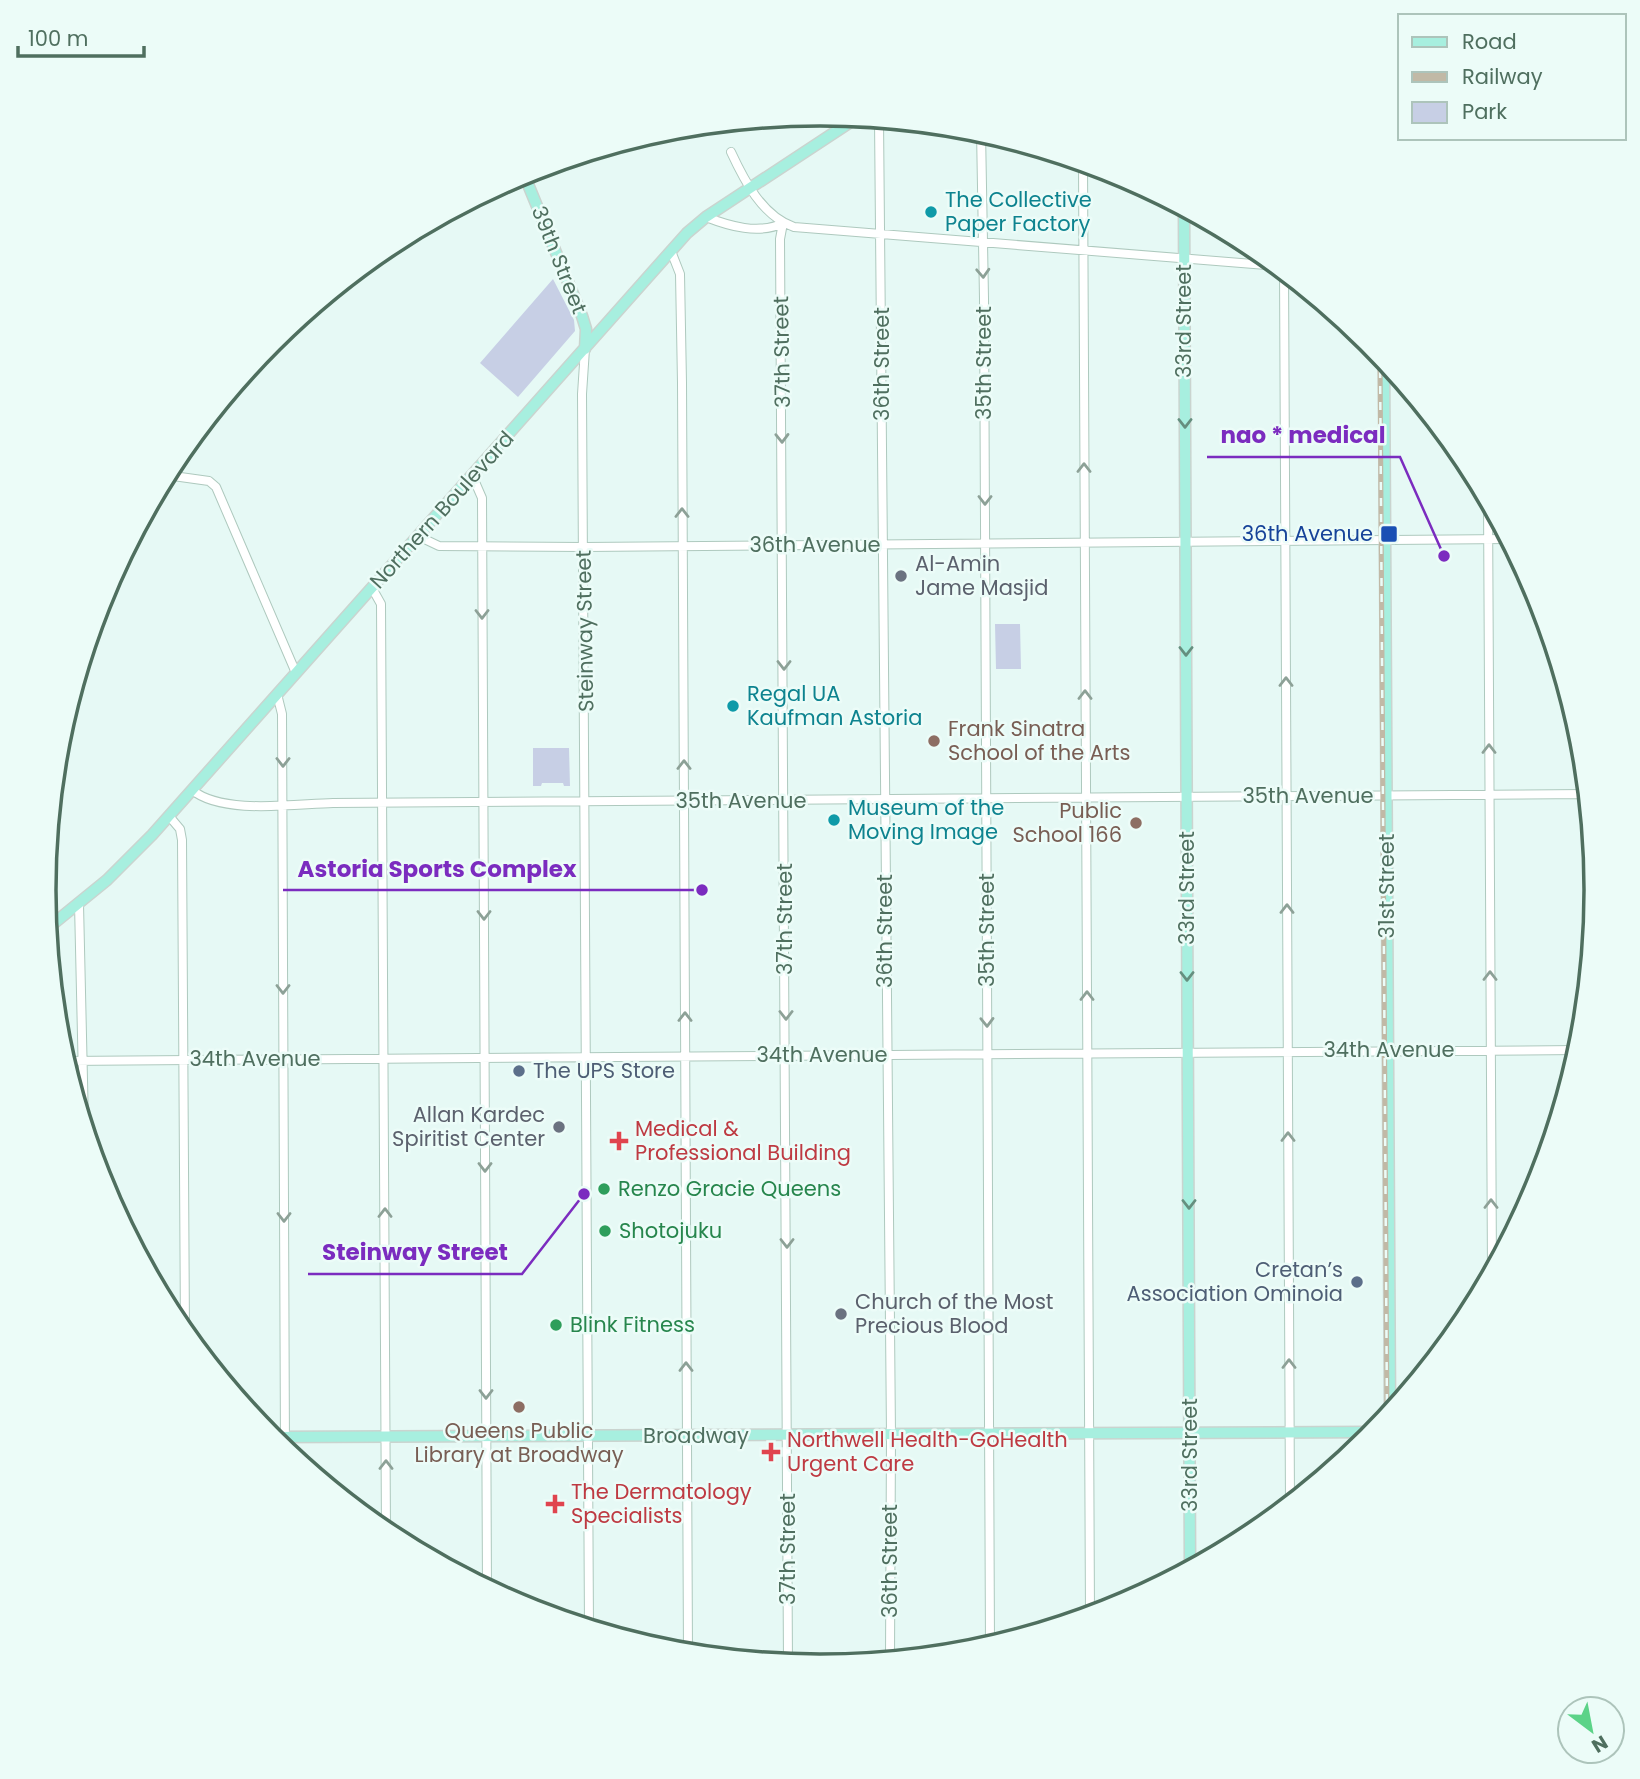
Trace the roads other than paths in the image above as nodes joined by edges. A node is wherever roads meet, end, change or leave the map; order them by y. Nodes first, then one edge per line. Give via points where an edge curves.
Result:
1 (844, 126) edge
2 (879, 128) edge
3 (981, 143) edge
4 (731, 152) dead end
5 (1083, 173) edge
6 (528, 184) edge
7 (751, 188) junction
8 (706, 217) junction
9 (1184, 218) edge
10 (783, 223) junction
11 (881, 235) junction
12 (982, 243) junction
13 (1083, 250) junction
14 (671, 251) junction
15 (1184, 258) junction
16 (1259, 264) edge
17 (1284, 282) edge
18 (585, 349) junction
19 (1384, 375) edge
20 (472, 475) junction
21 (178, 477) edge
22 (1488, 519) edge
23 (418, 536) junction
24 (1488, 539) junction
25 (1498, 539) edge
26 (1385, 540) junction
27 (1285, 541) junction
28 (1185, 542) junction
29 (985, 543) junction
30 (1085, 543) junction
31 (884, 544) junction
32 (481, 545) junction
33 (783, 545) junction
34 (682, 546) junction
35 (584, 547) junction
36 (372, 588) junction
37 (296, 673) junction
38 (277, 694) junction
39 (192, 790) junction
40 (1577, 794) edge
41 (1489, 795) junction
42 (1287, 796) junction
43 (1387, 796) junction
44 (1186, 797) junction
45 (1086, 798) junction
46 (885, 799) junction
47 (986, 799) junction
48 (785, 800) junction
49 (684, 801) junction
50 (586, 802) junction
51 (383, 803) junction
52 (483, 803) junction
53 (283, 804) junction
54 (169, 816) junction
55 (79, 904) junction
56 (57, 921) edge
57 (1490, 1049) junction
58 (1388, 1050) junction
59 (1567, 1050) edge
60 (1288, 1051) junction
61 (1188, 1052) junction
62 (1087, 1053) junction
63 (886, 1054) junction
64 (988, 1054) junction
65 (786, 1055) junction
66 (685, 1056) junction
67 (587, 1057) junction
68 (384, 1058) junction
69 (484, 1058) junction
70 (284, 1059) junction
71 (183, 1060) junction
72 (76, 1061) edge
73 (84, 1061) junction
74 (84, 1093) edge
75 (1492, 1253) edge
76 (184, 1312) edge
77 (1390, 1397) edge
78 (1290, 1432) junction
79 (1358, 1432) edge
80 (1088, 1433) junction
81 (1189, 1433) junction
82 (989, 1434) junction
83 (285, 1435) edge
84 (687, 1435) junction
85 (891, 1435) junction
86 (588, 1436) junction
87 (788, 1436) junction
88 (287, 1437) edge
89 (386, 1437) junction
90 (486, 1437) junction
91 (1290, 1492) edge
92 (386, 1518) edge
93 (1190, 1558) edge
94 (487, 1577) edge
95 (1090, 1604) edge
96 (589, 1617) edge
97 (990, 1634) edge
98 (688, 1642) edge
99 (890, 1650) edge
100 (788, 1653) edge

1 - 7 main road, Northern Boulevard
2 - 11 street, 36th Street
3 - 12 street, 35th Street
4 - 7 street
5 - 13 street
6 - 18 main road, 39th Street via 584,320
7 - 8 main road, Northern Boulevard
7 - 10 street
8 - 10 street via 726,225 766,229
8 - 14 main road, Northern Boulevard
9 - 15 main road, 33rd Street
10 - 11 street
10 -> 33 street, 37th Street
11 - 12 street
11 - 31 street, 36th Street
12 - 13 street
12 -> 29 street, 35th Street
13 - 15 street
30 -> 13 street
14 - 18 main road, Northern Boulevard
34 -> 14 street via 680,274
15 - 16 street
15 -> 28 main road, 33rd Street
17 - 27 street
18 - 20 main road, Northern Boulevard
18 - 35 street, Steinway Street
19 - 26 main road, 31st Street
20 - 23 main road, Northern Boulevard
20 - 32 street via 482,498
21 - 37 street via 209,481 219,490
22 - 24 street
23 - 32 street, 36th Avenue via 439,546
23 - 36 main road, Northern Boulevard
24 - 25 street, 36th Avenue
24 - 26 street, 36th Avenue
41 -> 24 street
26 - 27 street, 36th Avenue
26 - 43 main road, 31st Street
27 - 28 street, 36th Avenue
42 -> 27 street
28 - 30 street, 36th Avenue
28 -> 44 main road, 33rd Street
29 - 30 street, 36th Avenue
29 - 31 street, 36th Avenue
29 - 47 street, 35th Street
45 -> 30 street
31 - 33 street, 36th Avenue
31 - 46 street, 36th Street
32 - 35 street, 36th Avenue
32 -> 52 street
33 - 34 street, 36th Avenue
33 -> 48 street, 37th Street
34 - 35 street, 36th Avenue
49 -> 34 street
35 - 50 street, Steinway Street
36 - 37 main road, Northern Boulevard
36 - 51 street via 382,604
37 - 38 main road, Northern Boulevard
38 - 39 main road, Northern Boulevard
38 -> 53 street via 282,715
39 - 53 street, 35th Avenue via 214,802
39 - 54 main road, Northern Boulevard
40 - 41 street, 35th Avenue
41 - 43 street, 35th Avenue
57 -> 41 street
42 - 43 street, 35th Avenue
42 - 44 street, 35th Avenue
60 -> 42 street
43 - 58 main road, 31st Street
44 - 45 street, 35th Avenue
44 -> 61 main road, 33rd Street
45 - 47 street, 35th Avenue
62 -> 45 street
46 - 47 street, 35th Avenue
46 - 48 street, 35th Avenue
46 - 63 street, 36th Street
47 -> 64 street, 35th Street
48 - 49 street, 35th Avenue
48 -> 65 street, 37th Street
49 - 50 street, 35th Avenue
66 -> 49 street
50 - 52 street, 35th Avenue
50 - 67 street, Steinway Street
51 - 52 street, 35th Avenue
51 - 53 street, 35th Avenue
51 - 68 street
52 -> 69 street
53 -> 70 street
54 - 55 main road, Northern Boulevard
54 - 71 street via 180,829 182,841
55 - 56 main road, Northern Boulevard
55 - 73 street
57 - 58 street, 34th Avenue
57 - 59 street, 34th Avenue
75 -> 57 street
58 - 60 street, 34th Avenue
58 - 77 main road, 31st Street
60 - 61 street, 34th Avenue
78 -> 60 street
61 - 62 street, 34th Avenue
61 -> 81 main road, 33rd Street
62 - 64 street, 34th Avenue
62 - 80 street
63 - 64 street, 34th Avenue
63 - 65 street, 34th Avenue
63 - 85 street, 36th Street
64 - 82 street, 35th Street
65 - 66 street, 34th Avenue
65 -> 87 street, 37th Street
66 - 67 street, 34th Avenue
84 -> 66 street
67 - 69 street, 34th Avenue
67 - 86 street, Steinway Street
68 - 69 street, 34th Avenue
68 - 70 street, 34th Avenue
89 -> 68 street
69 -> 90 street
70 - 71 street, 34th Avenue
70 -> 83 street
71 - 73 street, 34th Avenue
71 - 76 street
72 - 73 street, 34th Avenue
73 - 74 street
78 - 79 main road, Broadway
78 - 81 main road, Broadway
78 - 91 street
80 - 81 main road, Broadway
80 - 82 main road, Broadway
80 - 95 street
81 - 93 main road, 33rd Street
82 - 85 main road, Broadway
82 - 97 street, 35th Street
84 - 86 main road, Broadway
84 - 87 main road, Broadway
84 - 98 street
85 - 87 main road, Broadway
85 - 99 street, 36th Street
86 - 90 main road, Broadway
86 - 96 street, Steinway Street
87 - 100 street, 37th Street
88 - 89 main road, Broadway
89 - 90 main road, Broadway
92 -> 89 street
90 - 94 street

